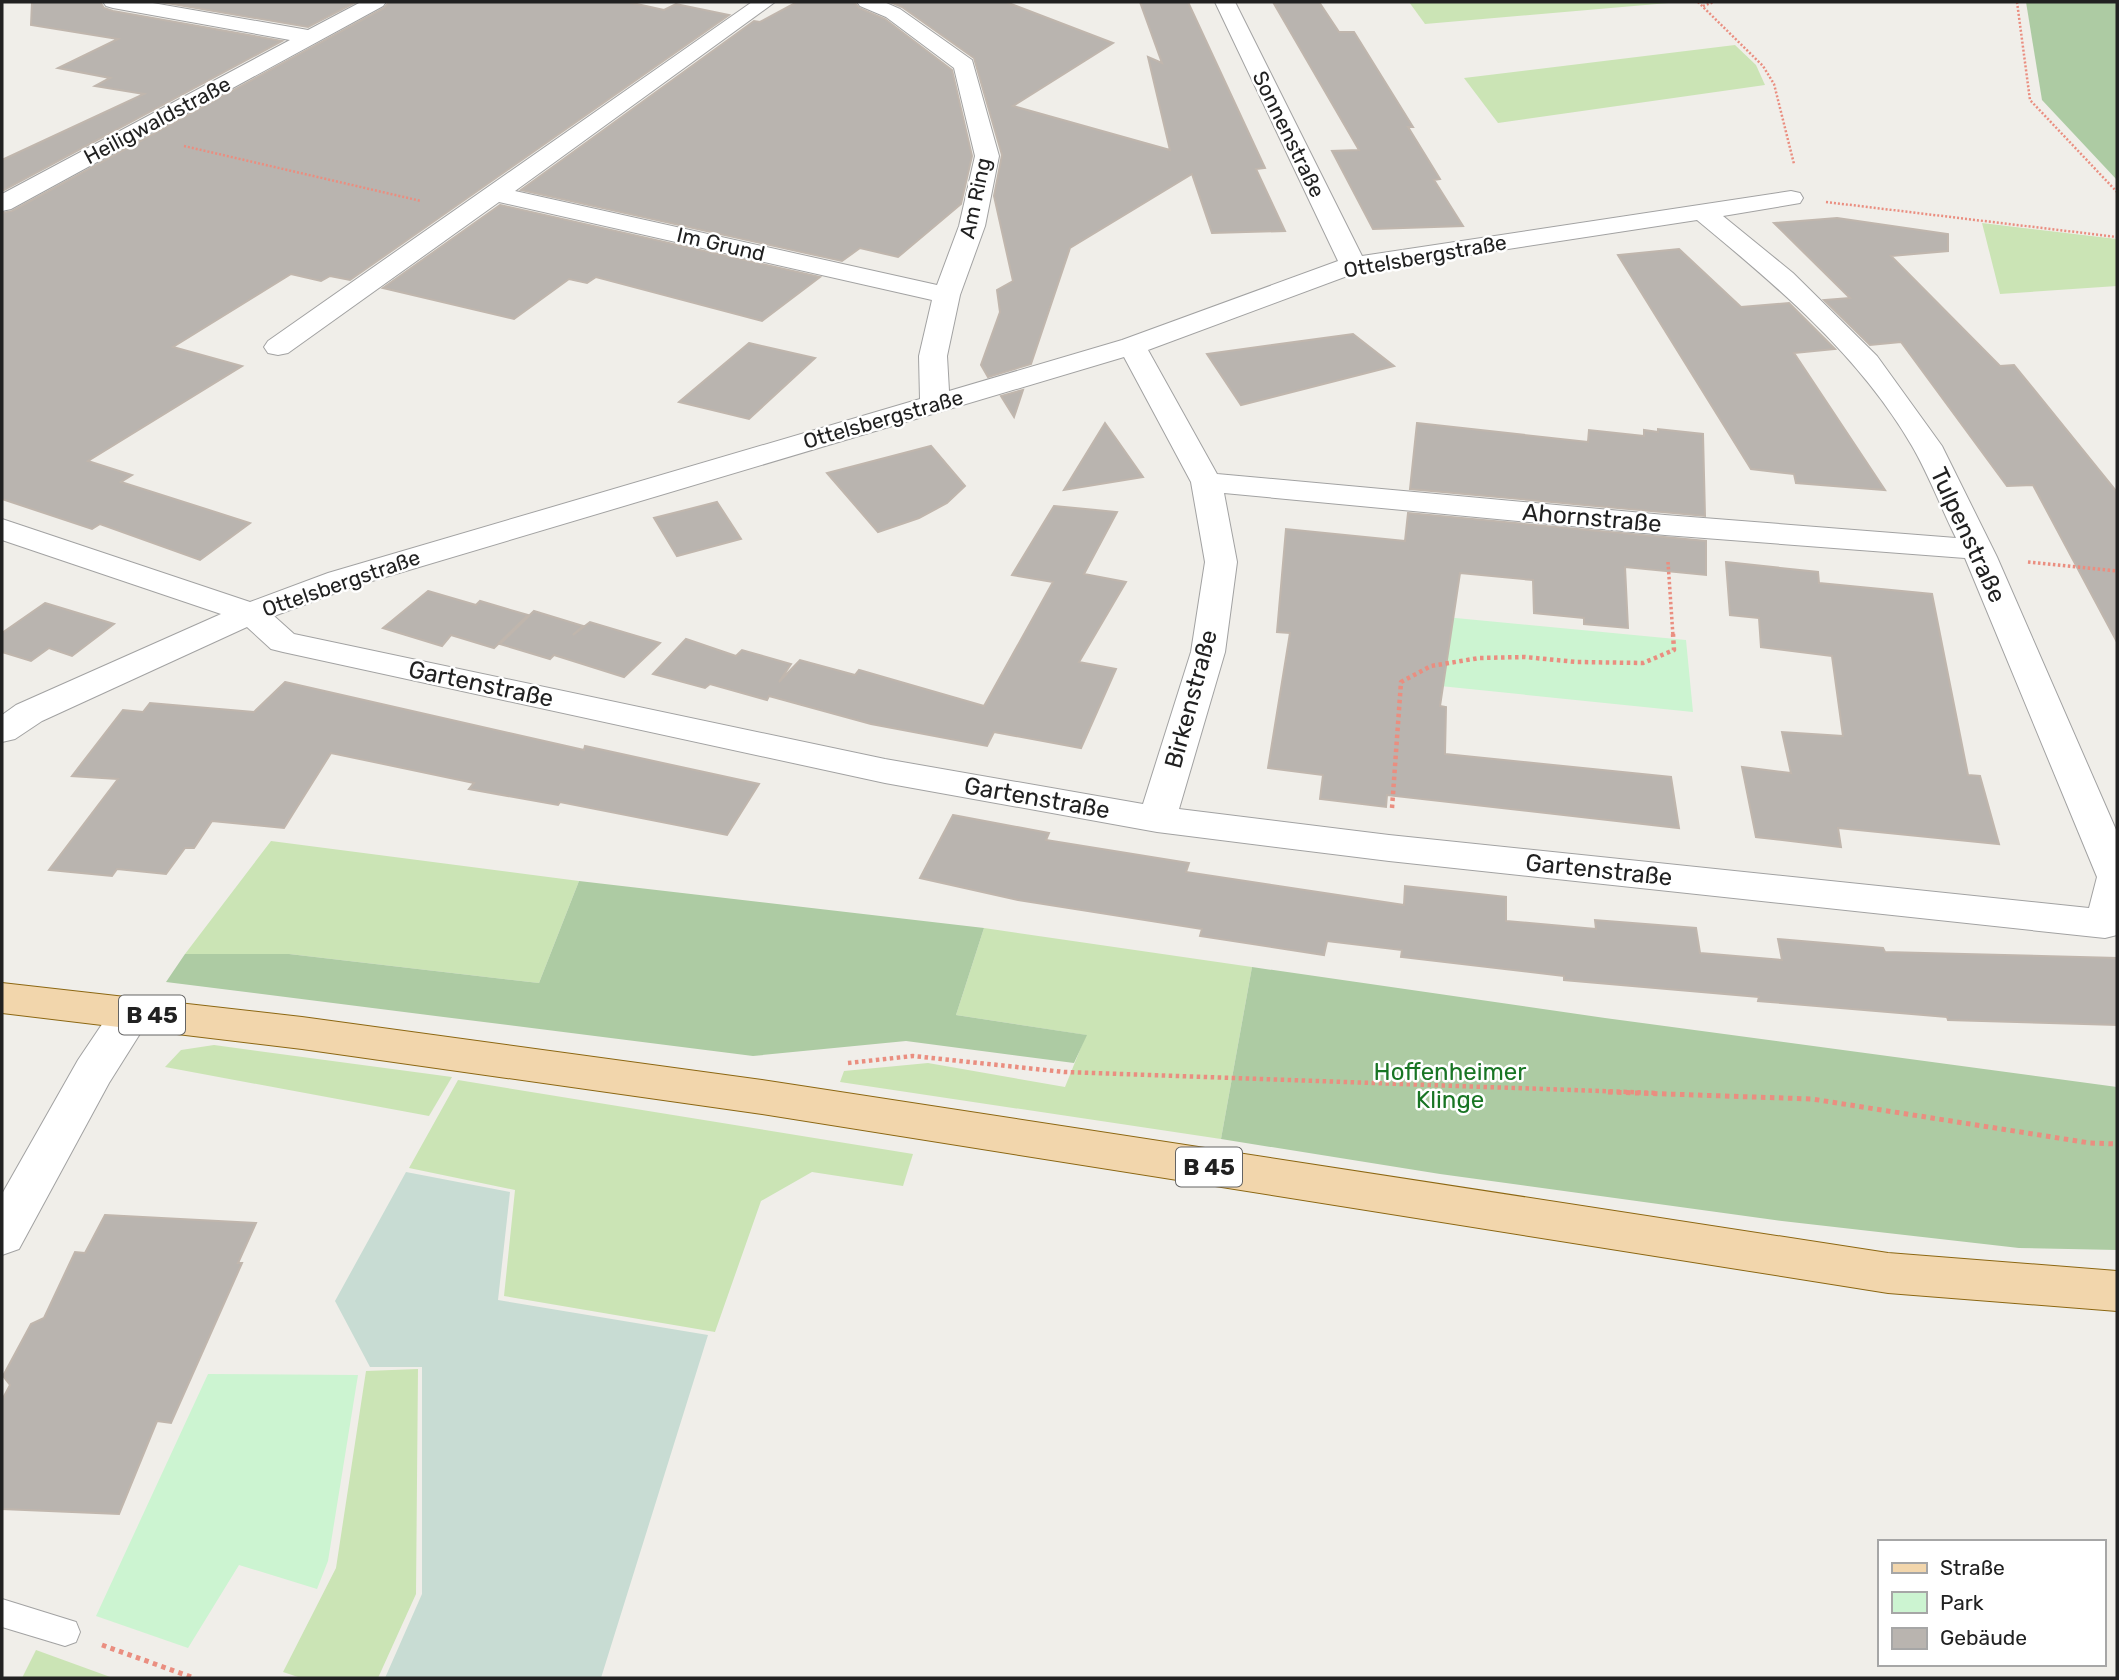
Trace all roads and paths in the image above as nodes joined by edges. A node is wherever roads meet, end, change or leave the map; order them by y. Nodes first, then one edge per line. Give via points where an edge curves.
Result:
1 (113, 2) edge
2 (376, 2) edge
3 (765, 2) edge
4 (867, 2) edge
5 (1225, 2) edge
6 (1698, 2) edge
7 (1714, 2) edge
8 (2017, 2) edge
9 (1702, 6) junction
10 (312, 37) junction
11 (131, 133) junction
12 (2117, 192) edge
13 (496, 194) junction
14 (1791, 198) junction
15 (2, 204) edge
16 (470, 212) junction
17 (1704, 213) junction
18 (2117, 237) edge
19 (1353, 265) junction
20 (947, 295) junction
21 (1132, 346) junction
22 (278, 347) dead end
23 (935, 404) junction
24 (1206, 482) junction
25 (1665, 524) junction
26 (2, 529) edge
27 (1979, 553) junction
28 (2117, 571) edge
29 (251, 613) junction
30 (2, 731) edge
31 (1157, 819) junction
32 (1389, 848) junction
33 (2105, 924) joint
34 (2, 998) edge
35 (132, 1013) junction
36 (845, 1063) dead end
37 (2117, 1144) edge
38 (2, 1236) edge
39 (2117, 1291) edge
40 (2, 1613) edge
41 (65, 1632) joint
42 (194, 1678) edge

1 - 10 street
2 - 10 street, Heiligwaldstraße
3 - 13 street
4 - 20 street, Am Ring via 892,13 964,65 987,156 972,226
5 - 19 street, Sonnenstraße
6 - 9 path
7 - 9 path
8 - 12 path via 2030,100
9 - 14 path via 1749,50 1774,84 1798,181
10 - 11 street, Heiligwaldstraße
11 - 15 street, Heiligwaldstraße
11 - 16 path
13 - 16 street
13 - 20 street, Im Grund
14 - 17 street, Ottelsbergstraße
14 - 18 path
16 - 22 street
17 - 19 street, Ottelsbergstraße
17 - 27 street, Tulpenstraße via 1784,279 1867,362 1927,446
19 - 21 street, Ottelsbergstraße
20 - 23 street, Am Ring via 933,356
21 - 23 street, Ottelsbergstraße
21 - 24 street, Birkenstraße
23 - 29 street, Ottelsbergstraße via 340,580
24 - 25 street, Ahornstraße
24 - 31 street, Birkenstraße via 1221,562 1208,652
25 - 27 street, Ahornstraße
25 - 32 path via 1674,650 1643,663 1479,658 1431,666 1401,682
26 - 29 street, Gartenstraße
27 - 28 path
27 - 33 street, Tulpenstraße via 2117,877
29 - 30 street, Ottelsbergstraße via 29,713
29 - 31 street, Gartenstraße via 283,642 885,771
31 - 32 street, Gartenstraße
32 - 33 street, Gartenstraße
34 - 35 main road, B 45
35 - 38 street via 93,1072
35 - 39 main road, B 45 via 762,1097 1888,1273
36 - 37 path via 913,1056 1064,1072 1812,1099
40 - 41 lane
41 - 42 path

